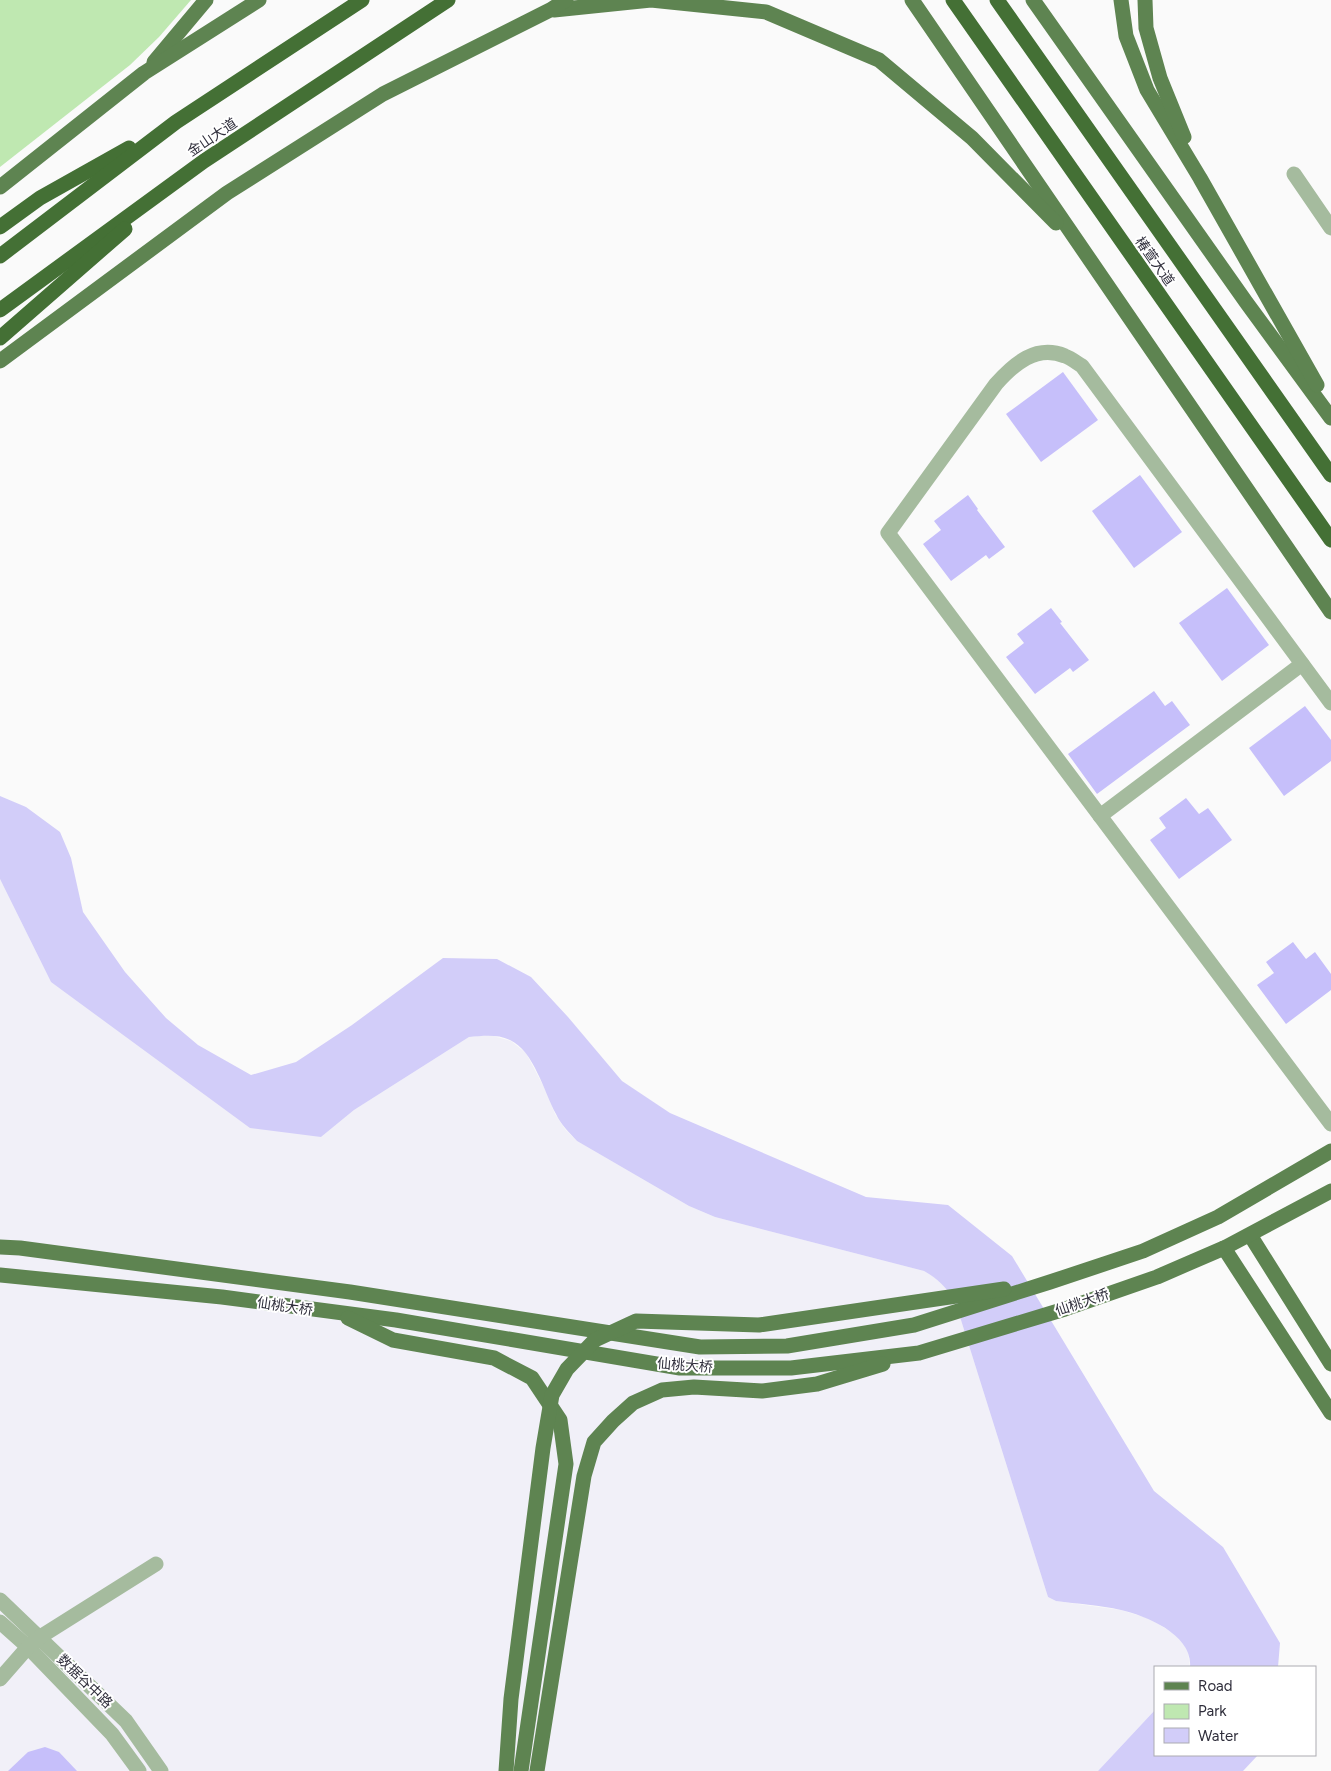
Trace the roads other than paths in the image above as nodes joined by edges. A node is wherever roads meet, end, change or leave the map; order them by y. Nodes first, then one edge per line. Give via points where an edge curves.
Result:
1 (206, 0) edge
2 (259, 0) edge
3 (362, 0) edge
4 (448, 0) edge
5 (566, 0) edge
6 (912, 0) edge
7 (953, 0) edge
8 (998, 0) edge
9 (1033, 0) edge
10 (1121, 0) edge
11 (1145, 0) edge
12 (550, 10) junction
13 (144, 73) junction
14 (176, 122) junction
15 (204, 161) junction
16 (1294, 174) dead end
17 (1200, 178) junction
18 (0, 187) edge
19 (1330, 225) edge
20 (0, 227) edge
21 (1082, 249) junction
22 (0, 256) edge
23 (0, 310) edge
24 (0, 338) edge
25 (0, 361) edge
26 (1331, 411) edge
27 (1331, 418) edge
28 (1331, 474) edge
29 (1318, 522) junction
30 (1331, 540) edge
31 (1331, 551) edge
32 (1331, 612) edge
33 (1302, 664) junction
34 (1331, 703) edge
35 (1100, 816) junction
36 (1331, 1124) edge
37 (1328, 1153) edge
38 (1331, 1191) edge
39 (1250, 1235) junction
40 (0, 1247) edge
41 (1224, 1248) junction
42 (6, 1276) edge
43 (1050, 1282) junction
44 (338, 1313) junction
45 (919, 1353) junction
46 (1331, 1364) edge
47 (1331, 1413) edge
48 (156, 1564) dead end
49 (0, 1600) edge
50 (0, 1622) edge
51 (34, 1642) junction
52 (0, 1678) edge
53 (139, 1771) edge
54 (161, 1771) edge
55 (506, 1771) edge
56 (521, 1771) edge
57 (537, 1771) edge

1 - 13 main road
2 - 13 main road
3 - 14 highway
4 - 15 highway, 金山大道
5 - 12 main road
6 - 21 main road
7 - 29 highway, 椿萱大道
8 - 28 highway, 椿萱大道
9 - 27 main road
10 - 17 main road via 1126,36 1147,90
11 - 17 main road via 1146,28 1160,78
12 - 21 main road via 651,0 766,12 879,60 972,138
12 - 25 main road via 382,94 235,188
13 - 18 main road
14 - 20 highway via 40,198
14 - 22 highway
15 - 23 highway, 金山大道
15 - 24 highway
16 - 19 street
17 - 26 main road
21 - 32 main road
29 - 30 highway, 椿萱大道
29 - 31 highway
33 - 34 street
33 - 35 street
33 - 35 street via 1082,366 1064,356 1044,352 1025,357 1009,369 888,533
35 - 36 street
37 - 43 main road, 仙桃大桥 via 1218,1217 1143,1251
38 - 39 main road, 仙桃大桥
39 - 41 main road, 仙桃大桥
39 - 46 main road
40 - 43 main road, 仙桃大桥 via 350,1292 700,1347 787,1346 914,1325
41 - 45 main road, 仙桃大桥 via 1065,1309
41 - 47 main road
42 - 44 main road, 仙桃大桥 via 222,1297
43 - 55 main road via 759,1326 636,1321 595,1340 566,1369 552,1395 511,1699
44 - 45 main road, 仙桃大桥 via 680,1368 791,1368
44 - 56 main road via 393,1340 494,1358 532,1378 560,1420 566,1464
45 - 57 main road via 817,1384 762,1391 694,1387 662,1390 633,1403 613,1421 594,1442 584,1476
48 - 51 street
49 - 51 street, 数据谷中路
50 - 51 street, 数据谷中路
51 - 52 street
51 - 53 street, 数据谷中路
51 - 54 street, 数据谷中路 via 126,1720

